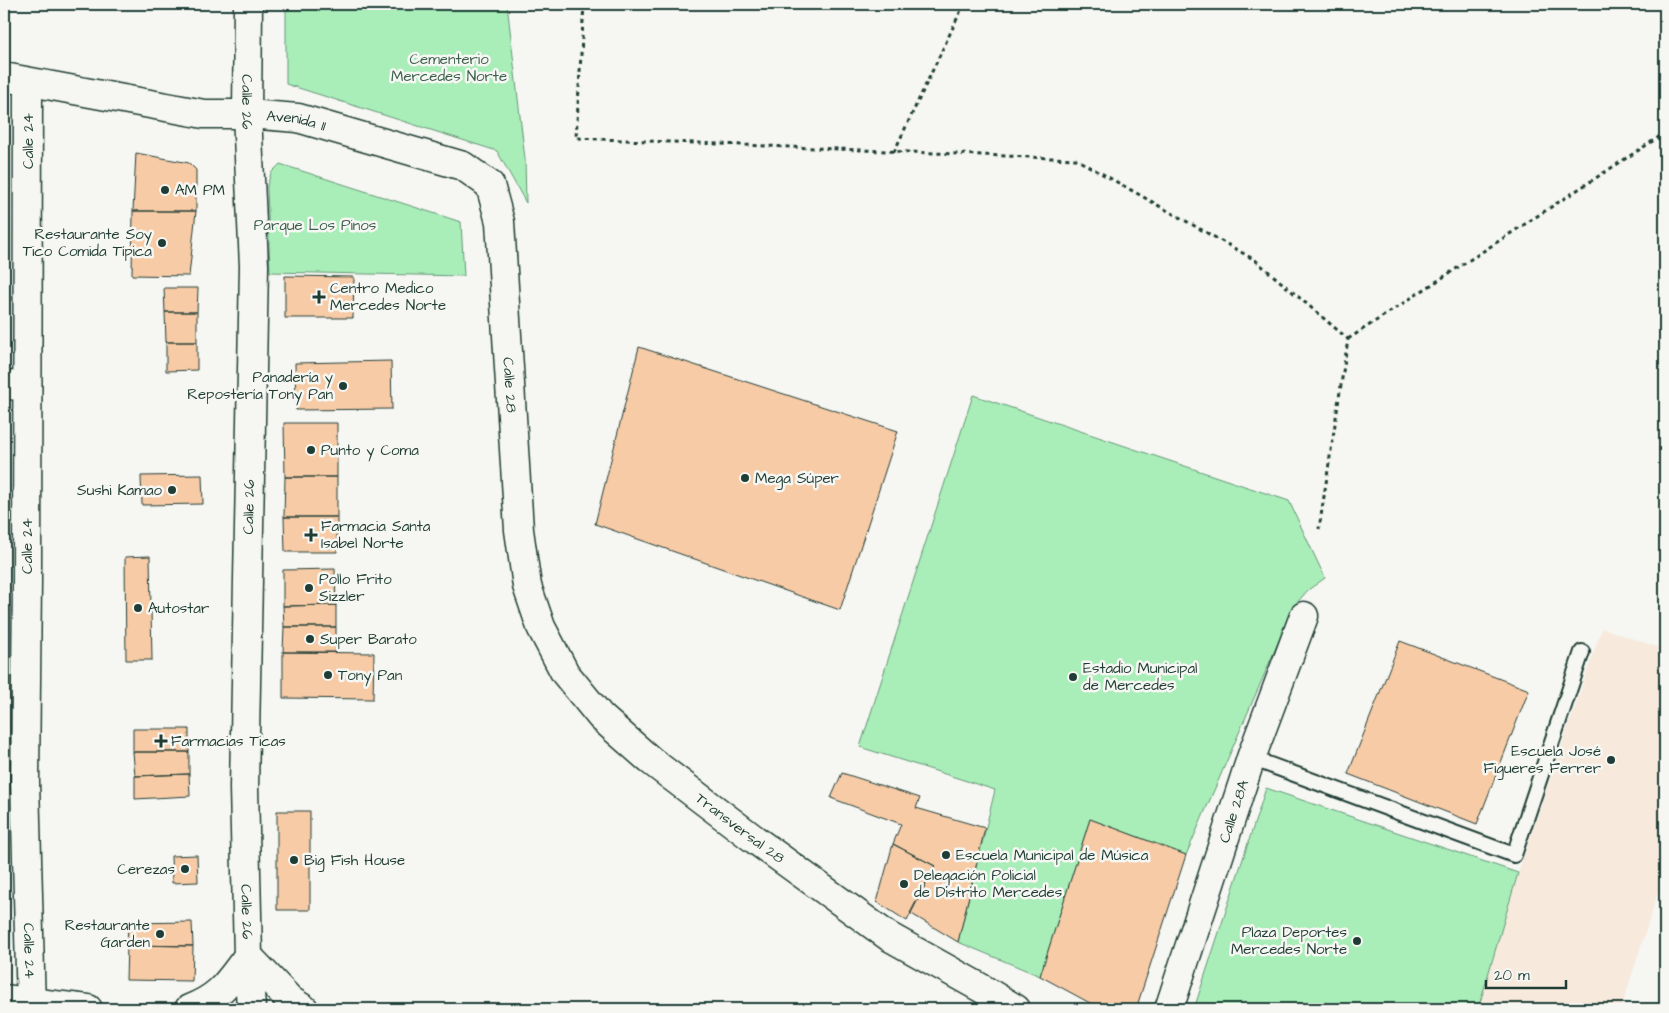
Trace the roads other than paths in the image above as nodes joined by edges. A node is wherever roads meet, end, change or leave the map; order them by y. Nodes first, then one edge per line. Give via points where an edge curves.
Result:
1 (248, 4) edge
2 (16, 80) edge
3 (247, 114) junction
4 (490, 185) joint
5 (15, 385) edge
6 (16, 581) edge
7 (527, 586) joint
8 (1304, 616) dead end
9 (1582, 652) dead end
10 (1252, 758) junction
11 (14, 782) edge
12 (248, 956) junction
13 (21, 1003) edge
14 (88, 1009) edge
15 (189, 1009) edge
16 (251, 1009) edge
17 (304, 1009) edge
18 (1016, 1009) edge
19 (1169, 1009) edge

1 - 3 street, Calle 26
2 - 3 street, Avenida 11 via 204,114
2 - 5 street, Calle 24
3 - 4 street, Avenida 11 via 298,118 464,166
3 - 12 street, Calle 26 via 254,266 244,788
4 - 7 street, Calle 28 via 500,222 519,530
5 - 6 street, Calle 24
6 - 11 street, Calle 24
7 - 18 street, Transversal 28 via 540,627 564,673 601,716 650,760 888,936
8 - 10 street, Calle 28A
9 - 10 lane via 1514,855
10 - 19 street, Calle 28A
11 - 13 street, Calle 24
12 - 15 street via 223,989 206,1003
12 - 16 street, Calle 26
12 - 17 street via 290,1000
13 - 14 street

